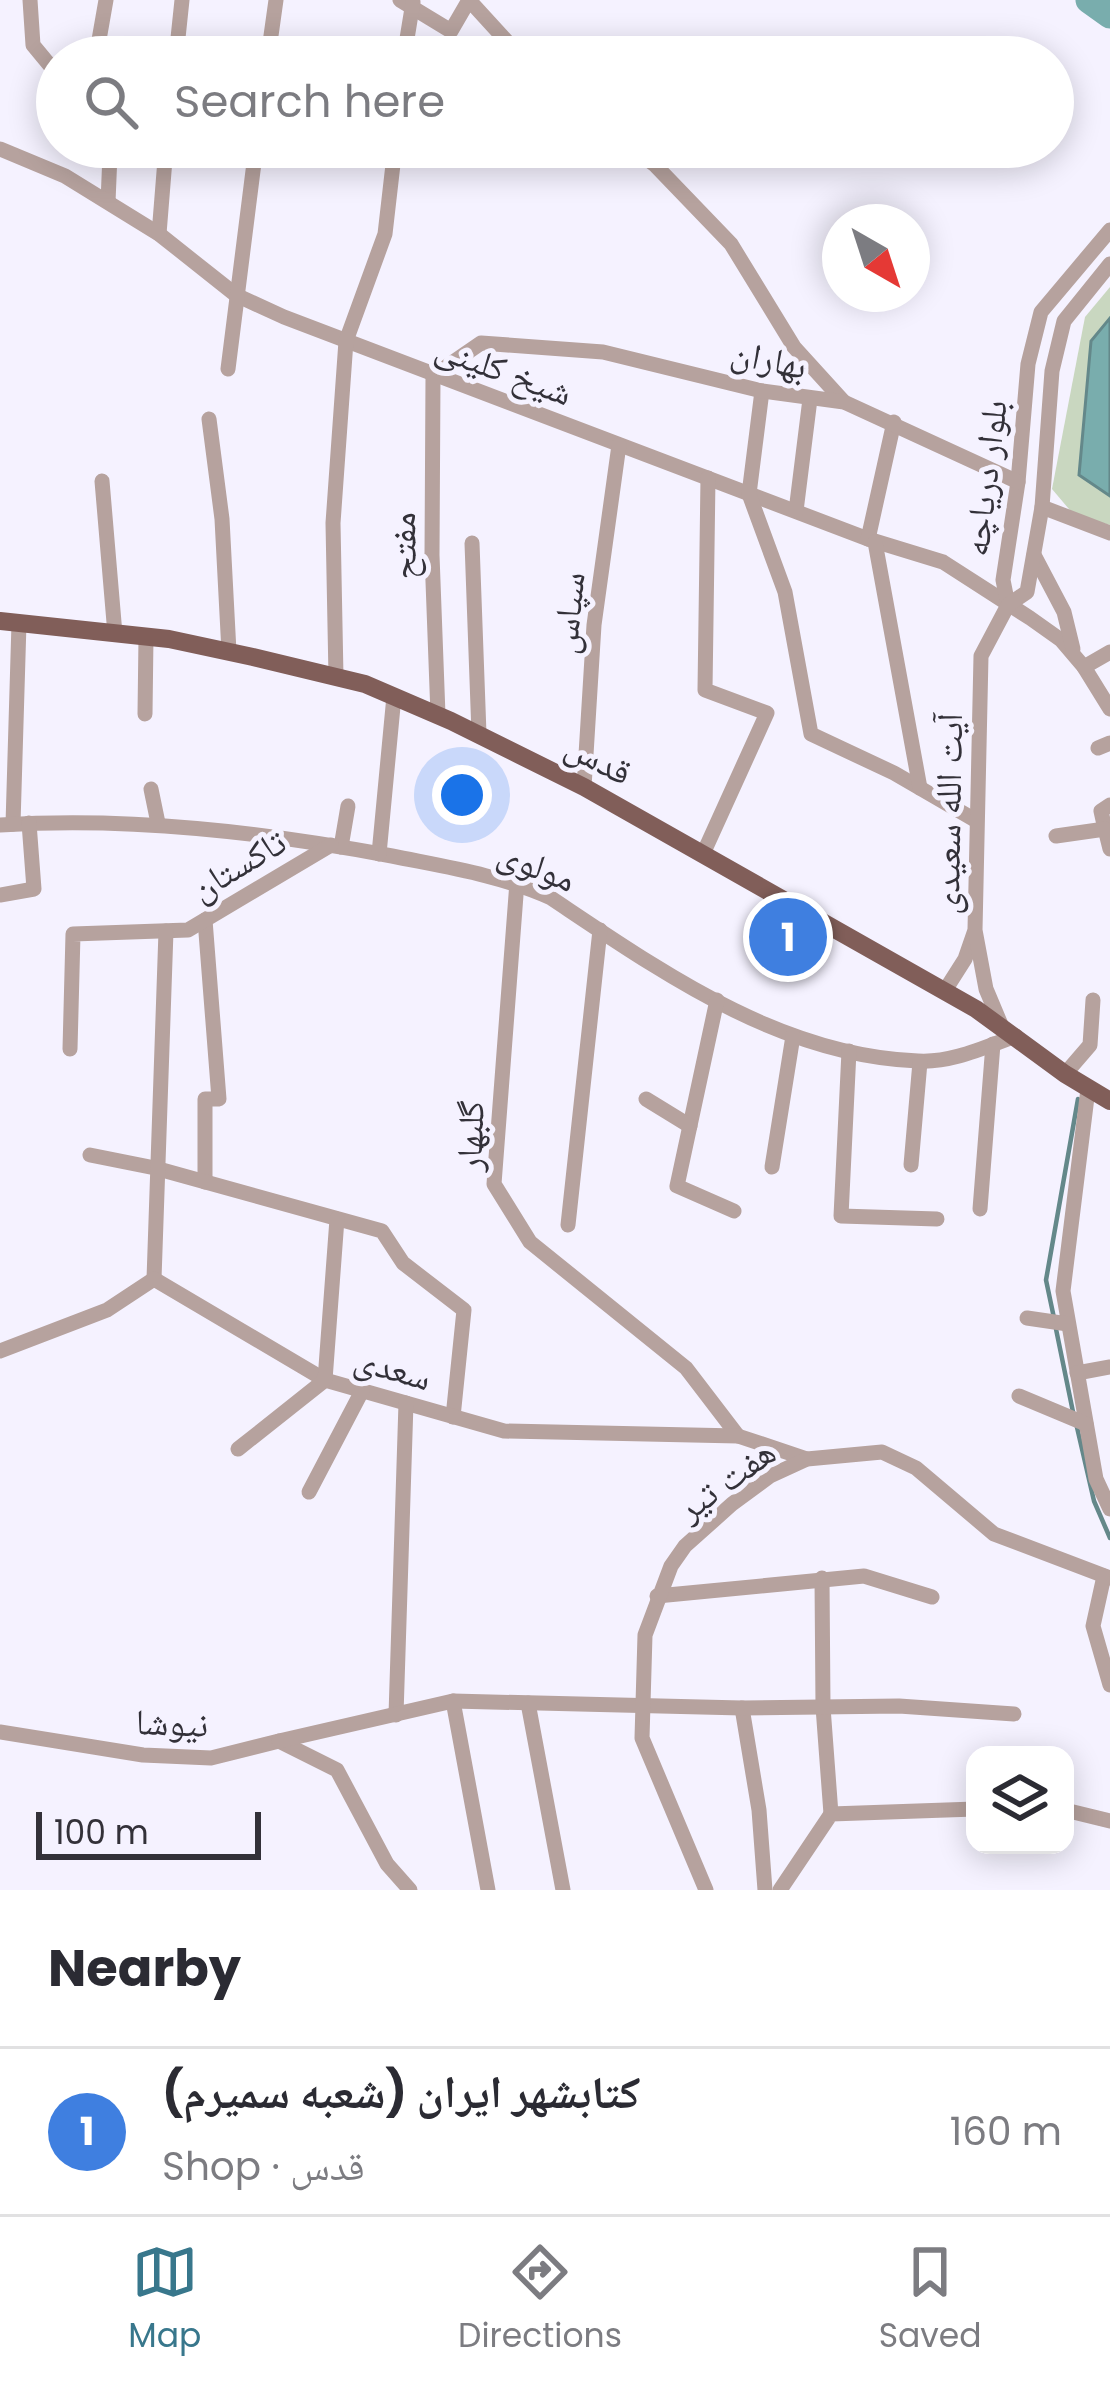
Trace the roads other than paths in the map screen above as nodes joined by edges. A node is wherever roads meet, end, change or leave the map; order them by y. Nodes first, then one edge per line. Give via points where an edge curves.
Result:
1 (106, 0) edge
2 (182, 0) edge
3 (276, 0) edge
4 (469, 0) edge
5 (26, 1) edge
6 (408, 2) edge
7 (100, 36) edge
8 (178, 36) edge
9 (271, 36) edge
10 (406, 36) edge
11 (502, 36) edge
12 (36, 50) edge
13 (0, 149) edge
14 (36, 164) edge
15 (46, 168) edge
16 (109, 168) edge
17 (164, 168) edge
18 (253, 168) edge
19 (393, 168) edge
20 (658, 168) edge
21 (108, 202) junction
22 (1110, 230) edge
23 (158, 234) junction
24 (1110, 265) edge
25 (236, 295) junction
26 (346, 341) junction
27 (228, 369) dead end
28 (433, 376) junction
29 (761, 391) junction
30 (810, 399) junction
31 (844, 402) junction
32 (209, 419) dead end
33 (894, 422) junction
34 (620, 445) junction
35 (708, 478) junction
36 (102, 481) dead end
37 (1018, 482) junction
38 (748, 494) junction
39 (1042, 507) junction
40 (796, 511) junction
41 (1110, 533) edge
42 (872, 540) junction
43 (472, 543) dead end
44 (1034, 555) junction
45 (1008, 605) junction
46 (9, 622) edge
47 (115, 634) junction
48 (146, 637) junction
49 (229, 652) junction
50 (1110, 652) edge
51 (1080, 662) junction
52 (336, 677) junction
53 (394, 696) junction
54 (1110, 710) edge
55 (145, 714) dead end
56 (438, 716) junction
57 (478, 734) junction
58 (584, 788) junction
59 (920, 788) junction
60 (151, 789) dead end
61 (1110, 805) edge
62 (348, 806) dead end
63 (975, 820) junction
64 (158, 823) junction
65 (14, 824) edge
66 (1106, 829) junction
67 (1056, 836) dead end
68 (336, 846) junction
69 (1110, 850) edge
70 (379, 854) junction
71 (703, 854) junction
72 (517, 883) junction
73 (0, 895) edge
74 (206, 920) junction
75 (975, 930) junction
76 (166, 931) junction
77 (600, 931) junction
78 (944, 992) junction
79 (716, 1000) junction
80 (1093, 1000) dead end
81 (793, 1036) junction
82 (1004, 1036) junction
83 (70, 1049) dead end
84 (849, 1051) junction
85 (920, 1062) junction
86 (1065, 1074) junction
87 (1088, 1089) junction
88 (646, 1099) dead end
89 (1110, 1101) edge
90 (689, 1126) junction
91 (90, 1155) dead end
92 (911, 1166) dead end
93 (772, 1167) dead end
94 (155, 1168) junction
95 (206, 1182) junction
96 (980, 1209) dead end
97 (734, 1210) dead end
98 (337, 1219) junction
99 (937, 1219) dead end
100 (568, 1225) dead end
101 (154, 1279) junction
102 (1027, 1318) dead end
103 (1059, 1323) junction
104 (0, 1351) edge
105 (1110, 1367) edge
106 (1077, 1373) junction
107 (325, 1380) junction
108 (362, 1390) junction
109 (1019, 1396) dead end
110 (406, 1403) junction
111 (453, 1417) junction
112 (1079, 1421) junction
113 (738, 1436) junction
114 (238, 1450) dead end
115 (807, 1459) junction
116 (309, 1492) dead end
117 (1108, 1499) edge
118 (1107, 1577) edge
119 (822, 1578) junction
120 (657, 1596) junction
121 (932, 1597) dead end
122 (1110, 1685) edge
123 (454, 1701) junction
124 (528, 1703) junction
125 (643, 1706) junction
126 (823, 1707) junction
127 (742, 1708) junction
128 (396, 1714) junction
129 (1014, 1714) dead end
130 (0, 1732) edge
131 (279, 1741) junction
132 (966, 1809) edge
133 (1074, 1812) edge
134 (831, 1814) junction
135 (1110, 1821) edge
136 (410, 1890) edge
137 (488, 1890) edge
138 (563, 1890) edge
139 (706, 1890) edge
140 (765, 1890) edge
141 (780, 1890) edge

1 - 7 street
2 - 8 street
3 - 9 street
4 - 6 street via 451,31
4 - 11 street
5 - 12 street
6 - 10 street
13 - 14 street, شیخ کلینی
15 - 21 street, شیخ کلینی
16 - 21 street
17 - 23 street
18 - 25 street
19 - 26 street via 385,234
20 - 31 street, بهاران via 731,244 794,347
21 - 23 street, شیخ کلینی
22 - 37 street, بلوار دریاچه via 1041,312
23 - 25 street, شیخ کلینی
24 - 39 street, بلوار دریاچه via 1064,321 1052,371
25 - 26 street, شیخ کلینی
25 - 27 street
26 - 28 street, شیخ کلینی
26 - 52 street via 333,523
28 - 29 street, بهاران via 481,344 603,352
28 - 34 street, شیخ کلینی
28 - 56 street, مفتح
29 - 30 street, بهاران
29 - 38 street
30 - 31 street, بهاران
30 - 40 street
31 - 33 street
32 - 49 street
33 - 37 street
33 - 42 street
34 - 35 street, شیخ کلینی
34 - 58 street, سپاس via 594,625
35 - 38 street, شیخ کلینی
35 - 71 street via 705,690 767,712
36 - 47 street
37 - 45 street, بلوار دریاچه via 1003,580
38 - 40 street, شیخ کلینی
38 - 59 street via 784,592 811,734
39 - 41 street
39 - 44 street, بلوار دریاچه
40 - 42 street, شیخ کلینی
42 - 45 street, شیخ کلینی via 943,562
42 - 59 street
43 - 57 street
44 - 45 street, بلوار دریاچه via 1028,592
44 - 51 street
45 - 51 street, شیخ کلینی
45 - 63 street, آیت الله سعیدی via 981,656
46 - 47 main road, قدس
46 - 65 street
47 - 48 main road, قدس
48 - 49 main road, قدس
48 - 55 street
49 - 52 main road, قدس
50 - 51 street
51 - 54 street
52 - 53 main road, قدس
53 - 56 main road, قدس
53 - 70 street
56 - 57 main road, قدس
57 - 58 main road, قدس
58 - 71 main road, قدس
59 - 63 street
60 - 64 street
61 - 66 street via 1101,811
62 - 68 street
63 - 75 street, آیت الله سعیدی
64 - 65 street, مولوی
64 - 68 street, مولوی
65 - 73 street via 34,890
66 - 67 street
66 - 69 street
68 - 70 street, مولوی
68 - 74 street, تاکستان
70 - 72 street, مولوی
71 - 78 main road, قدس
72 - 77 street, مولوی
72 - 113 street, گلبهار via 494,1184 530,1242 686,1368
74 - 76 street, تاکستان
74 - 95 street via 219,1100 205,1099
75 - 78 street
75 - 82 street, آیت الله سعیدی
76 - 83 street, تاکستان via 73,934
76 - 94 street
77 - 79 street, مولوی
77 - 100 street
78 - 82 main road, قدس
79 - 81 street, مولوی
79 - 90 street
80 - 86 street via 1090,1045
81 - 84 street, مولوی
81 - 93 street
82 - 85 street, مولوی via 959,1057
82 - 86 main road, قدس
82 - 96 street
84 - 85 street, مولوی
84 - 99 street via 841,1216
85 - 92 street
86 - 87 main road, قدس
87 - 89 main road, قدس
87 - 103 street
88 - 90 street
90 - 97 street via 677,1186
91 - 94 street
94 - 95 street
94 - 101 street
95 - 98 street
98 - 107 street
98 - 111 street via 382,1231 404,1263 464,1310
101 - 104 street via 107,1310
101 - 107 street, سعدی
102 - 103 street
103 - 106 street
105 - 106 street
106 - 112 street
107 - 108 street, سعدی
107 - 114 street
108 - 110 street, سعدی
108 - 116 street
109 - 112 street
110 - 111 street, سعدی
110 - 128 street
111 - 113 street, سعدی via 504,1431
112 - 117 street
113 - 115 street, سعدی
115 - 118 street, هفت تیر via 882,1452 916,1468 994,1534
115 - 120 street, هفت تیر via 770,1476 685,1546
118 - 122 street via 1094,1626
119 - 120 street
119 - 121 street via 864,1576
119 - 126 street
120 - 125 street, هفت تیر via 645,1635
123 - 124 street, نیوشا
123 - 128 street, نیوشا
123 - 137 street
124 - 125 street, نیوشا
124 - 138 street
125 - 127 street, نیوشا
125 - 139 street, هفت تیر via 642,1738
126 - 127 street, نیوشا
126 - 129 street, نیوشا
126 - 134 street
127 - 140 street
128 - 131 street, نیوشا
130 - 131 street, نیوشا via 211,1758
131 - 136 street via 338,1770 387,1864
132 - 134 street
133 - 135 street
134 - 141 street

